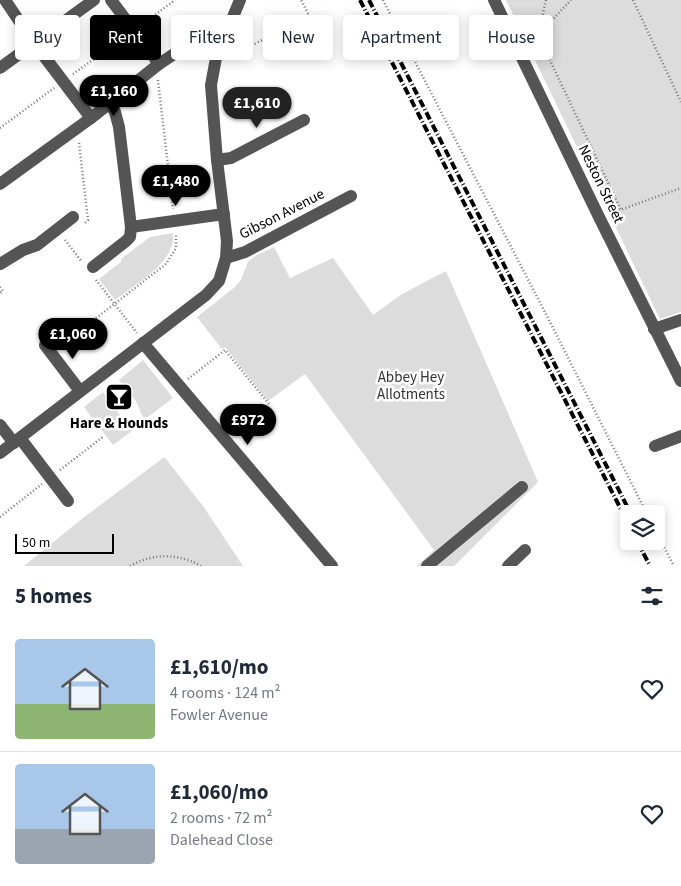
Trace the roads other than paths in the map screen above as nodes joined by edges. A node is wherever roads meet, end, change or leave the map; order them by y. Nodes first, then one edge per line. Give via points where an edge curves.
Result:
1 (5, 0) edge
2 (94, 0) edge
3 (111, 0) edge
4 (240, 0) edge
5 (494, 0) edge
6 (15, 15) edge
7 (73, 15) edge
8 (234, 15) edge
9 (171, 56) edge
10 (15, 57) edge
11 (47, 60) edge
12 (216, 60) edge
13 (159, 64) junction
14 (0, 68) edge
15 (110, 102) junction
16 (91, 118) junction
17 (304, 120) dead end
18 (217, 160) junction
19 (0, 184) edge
20 (351, 196) dead end
21 (224, 214) junction
22 (77, 221) road end
23 (131, 227) junction
24 (226, 258) junction
25 (0, 264) edge
26 (88, 265) road end
27 (681, 320) edge
28 (654, 329) junction
29 (143, 343) junction
30 (45, 345) dead end
31 (681, 381) edge
32 (80, 391) junction
33 (0, 425) edge
34 (681, 436) edge
35 (17, 441) junction
36 (655, 446) dead end
37 (0, 453) edge
38 (522, 487) dead end
39 (68, 501) dead end
40 (525, 550) dead end
41 (436, 564) edge
42 (332, 566) edge
43 (508, 566) edge

1 - 6 street
2 - 7 street
3 - 13 street
4 - 8 street
5 - 28 street, Neston Street
9 - 13 street
10 - 14 street
11 - 16 street
12 - 18 street via 212,84
13 - 15 street
15 - 16 street
15 - 23 street via 119,128
16 - 19 street
17 - 18 street via 231,158
18 - 21 street
20 - 24 street, Gibson Avenue via 245,252
21 - 23 street
21 - 24 street
22 - 25 street
23 - 26 street via 126,241
24 - 29 street via 219,281 206,295
27 - 28 street
28 - 31 street, Neston Street
29 - 32 street
29 - 42 street
30 - 32 street
32 - 35 street
33 - 35 street
34 - 36 street
35 - 37 street
35 - 39 street
38 - 41 street
40 - 43 street

